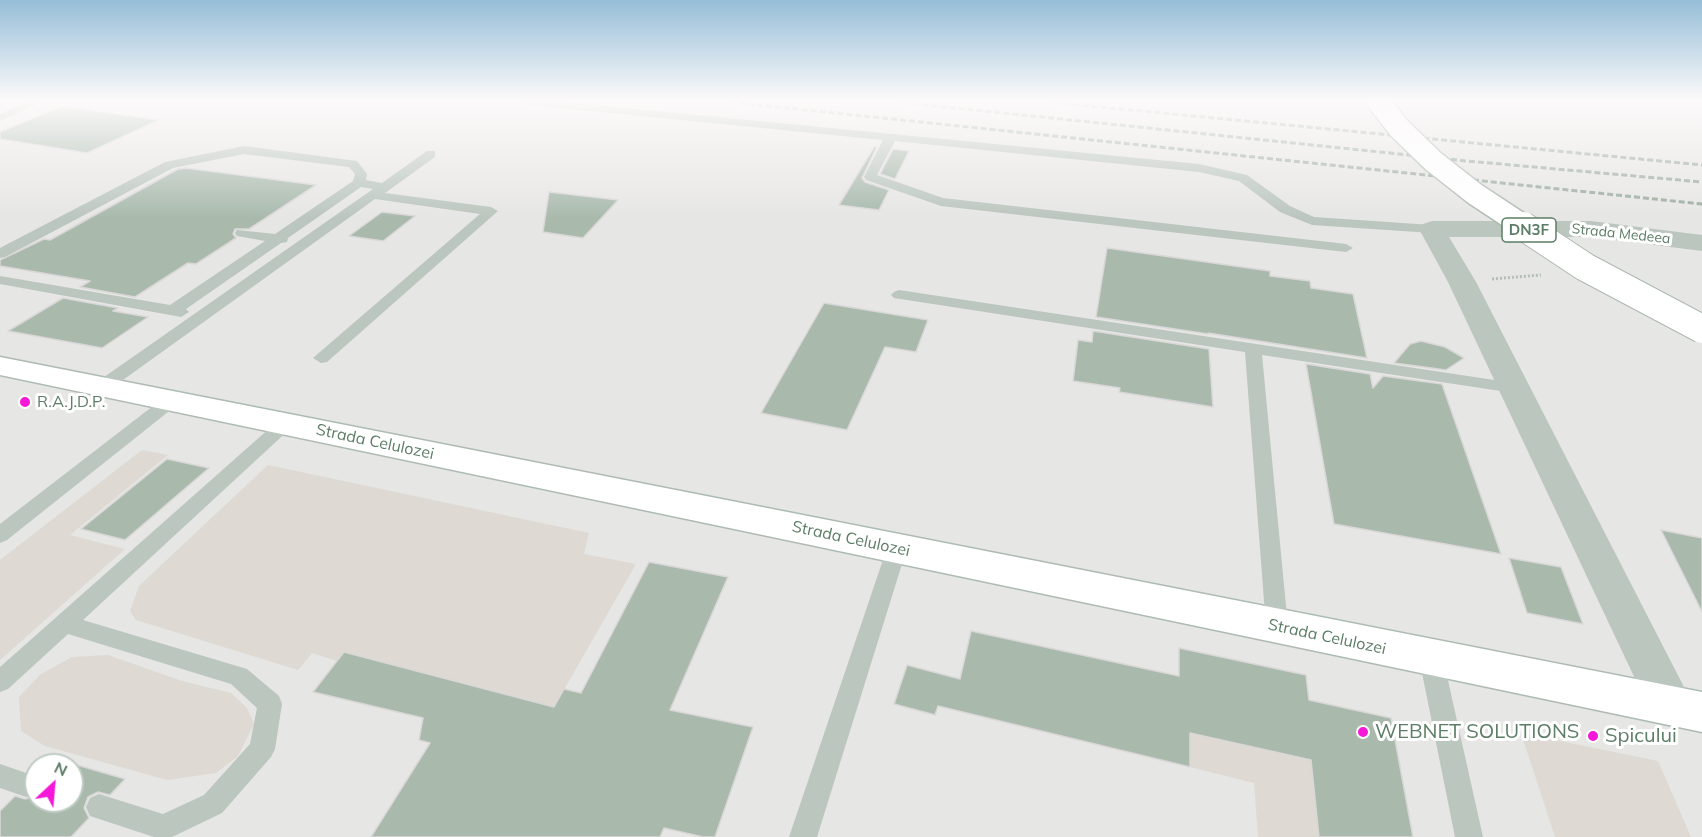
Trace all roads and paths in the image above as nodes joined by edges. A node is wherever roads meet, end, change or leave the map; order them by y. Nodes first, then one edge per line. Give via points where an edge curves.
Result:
1 (890, 140) joint
2 (1411, 140) edge
3 (1440, 140) edge
4 (430, 154) dead end
5 (359, 183) junction
6 (378, 191) junction
7 (1312, 221) junction
8 (1432, 229) junction
9 (242, 233) dead end
10 (278, 239) junction
11 (1300, 242) junction
12 (305, 243) junction
13 (1702, 243) edge
14 (1346, 248) dead end
15 (0, 254) edge
16 (1541, 275) dead end
17 (0, 280) edge
18 (1462, 282) junction
19 (899, 295) dead end
20 (1702, 307) edge
21 (172, 311) junction
22 (202, 316) junction
23 (1702, 329) edge
24 (1253, 348) junction
25 (321, 358) dead end
26 (0, 366) edge
27 (103, 386) junction
28 (1514, 388) junction
29 (172, 400) junction
30 (286, 423) junction
31 (0, 535) edge
32 (897, 548) junction
33 (64, 624) junction
34 (1278, 627) junction
35 (1431, 658) junction
36 (0, 682) edge
37 (1686, 709) edge
38 (0, 776) edge
39 (24, 784) edge
40 (99, 807) dead end
41 (803, 837) edge
42 (1469, 837) edge

1 - 7 lane via 1198,168 1243,178 1286,209
1 - 11 lane via 870,177 941,202
2 - 23 street, DN3F, bridge via 1475,194 1585,267
3 - 20 street, DN3F via 1511,196 1615,260
4 - 6 lane
5 - 6 lane
5 - 10 lane
5 - 15 lane via 361,174 353,164 244,150 169,165
6 - 12 lane
6 - 25 lane via 491,211
7 - 8 lane
7 - 11 lane
8 - 13 street, Strada Medeea via 1591,229
8 - 18 street
9 - 10 lane
10 - 12 lane
10 - 21 lane
11 - 14 lane
12 - 22 lane
16 - 18 path
17 - 21 lane
18 - 28 street
19 - 24 lane
21 - 22 lane
22 - 27 lane
24 - 28 lane
24 - 34 lane
26 - 27 street, Strada Celulozei
27 - 29 street, Strada Celulozei
28 - 37 street
29 - 30 street, Strada Celulozei
29 - 31 lane
30 - 32 street, Strada Celulozei
30 - 33 lane
32 - 34 street, Strada Celulozei
32 - 41 lane
33 - 36 lane
33 - 40 lane via 240,676 270,704 262,749 213,804 164,828
34 - 35 street, Strada Celulozei
35 - 37 street, Strada Celulozei
35 - 42 lane
38 - 39 lane

